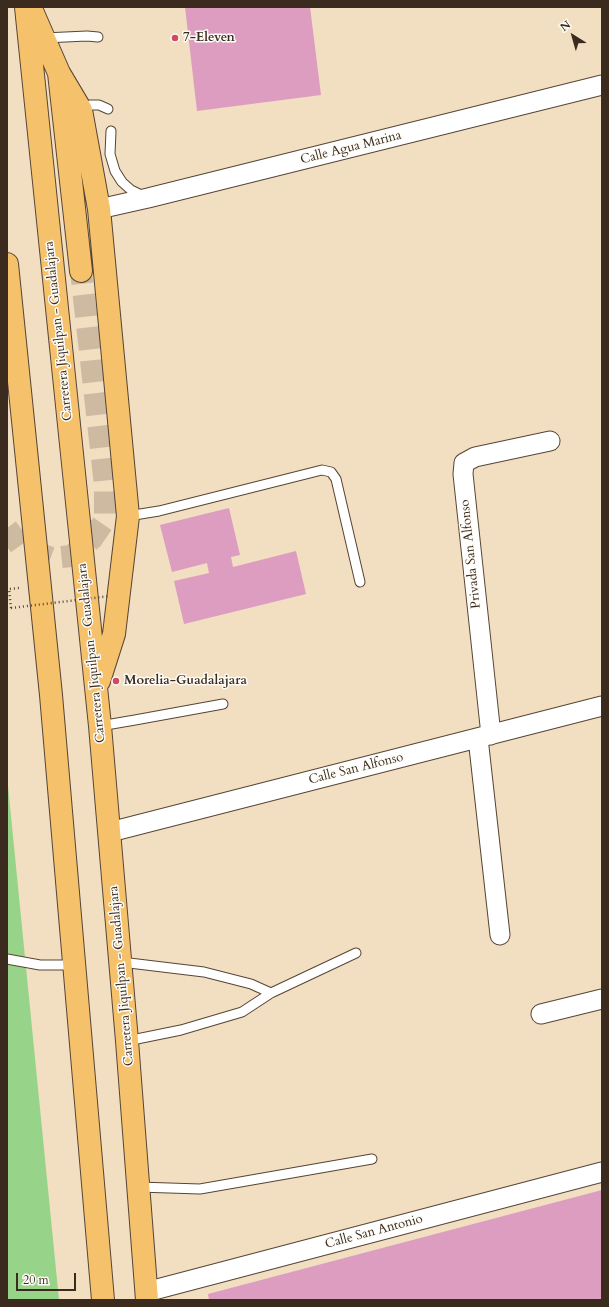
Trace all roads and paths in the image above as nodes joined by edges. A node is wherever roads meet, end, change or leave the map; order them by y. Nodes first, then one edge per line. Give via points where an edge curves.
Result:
1 (26, 7) edge
2 (31, 7) edge
3 (98, 36) dead end
4 (44, 38) junction
5 (60, 73) junction
6 (602, 85) edge
7 (108, 109) dead end
8 (81, 110) junction
9 (111, 131) dead end
10 (148, 198) junction
11 (99, 209) junction
12 (7, 264) edge
13 (81, 271) tunnel mouth
14 (550, 441) dead end
15 (128, 516) junction
16 (360, 582) dead end
17 (110, 596) dead end
18 (11, 608) dead end
19 (96, 688) junction
20 (223, 704) dead end
21 (602, 706) edge
22 (100, 726) junction
23 (484, 736) junction
24 (110, 832) junction
25 (500, 935) dead end
26 (356, 953) dead end
27 (7, 959) edge
28 (121, 962) junction
29 (74, 965) junction
30 (271, 993) junction
31 (602, 999) edge
32 (541, 1014) dead end
33 (127, 1041) junction
34 (372, 1159) dead end
35 (602, 1172) edge
36 (138, 1187) junction
37 (147, 1296) edge
38 (103, 1300) edge

1 - 19 highway, Carretera Jiquilpan - Guadalajara
2 - 4 highway
3 - 4 lane
4 - 5 highway
5 - 8 highway
5 - 13 highway
6 - 10 street, Calle Agua Marina
7 - 8 lane via 99,105
8 - 11 highway
9 - 10 lane via 110,154 122,182 131,190
10 - 11 street, Calle Agua Marina
11 - 15 highway
12 - 29 highway via 51,696
14 - 23 street, Privada San Alfonso via 475,457 464,464
15 - 16 lane via 159,511 322,470 331,472 336,479
15 - 19 highway via 114,634
17 - 18 path, bridge
19 - 22 highway, Carretera Jiquilpan - Guadalajara
20 - 22 lane
21 - 23 street, Calle San Alfonso
22 - 24 highway, Carretera Jiquilpan - Guadalajara
23 - 24 street, Calle San Alfonso
23 - 25 street
24 - 28 highway, Carretera Jiquilpan - Guadalajara
26 - 30 lane
27 - 29 lane via 40,965
28 - 30 lane via 204,972 251,984
28 - 33 highway, Carretera Jiquilpan - Guadalajara
29 - 38 highway
30 - 33 lane via 242,1012 181,1030
31 - 32 street
33 - 36 highway, Carretera Jiquilpan - Guadalajara
34 - 36 lane via 200,1189
35 - 37 street, Calle San Antonio
36 - 37 highway, Carretera Jiquilpan - Guadalajara

